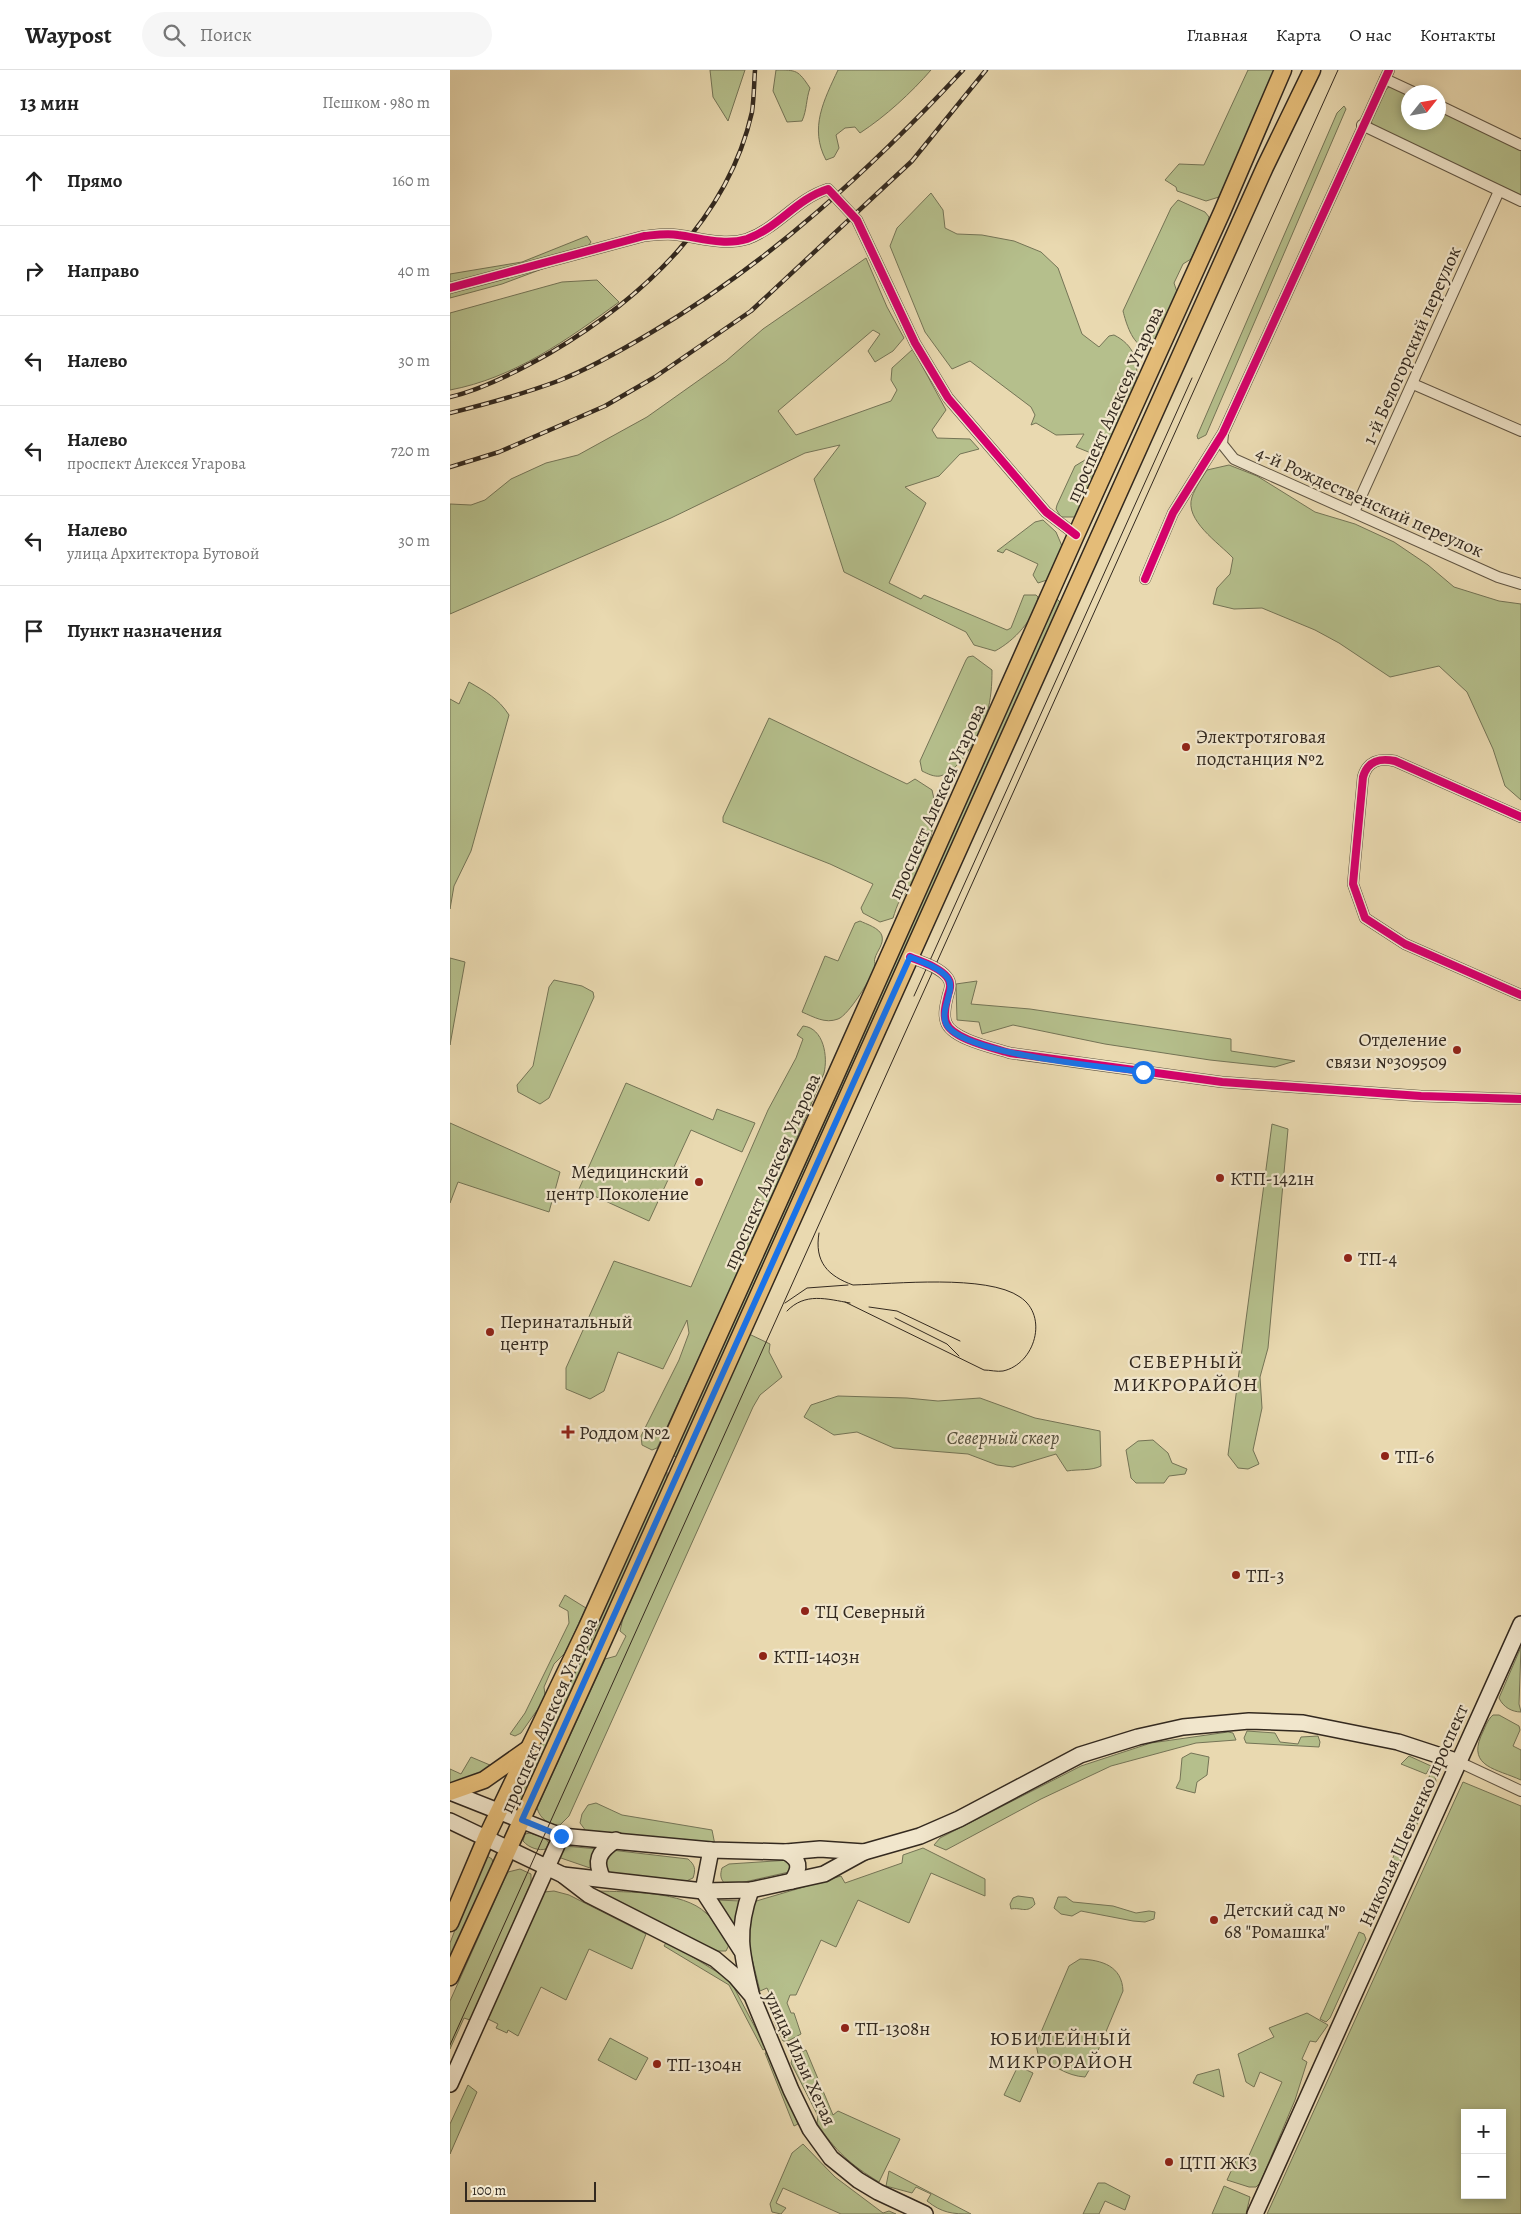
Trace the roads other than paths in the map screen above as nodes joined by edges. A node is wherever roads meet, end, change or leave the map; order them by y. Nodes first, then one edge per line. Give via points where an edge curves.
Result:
1 (1283, 70) edge
2 (1312, 70) edge
3 (1387, 74) edge
4 (1403, 85) edge
5 (1446, 109) edge
6 (1362, 125) junction
7 (1520, 143) edge
8 (1247, 158) junction
9 (1265, 166) junction
10 (1499, 191) junction
11 (1521, 201) edge
12 (450, 288) edge
13 (1413, 384) junction
14 (1521, 431) edge
15 (1223, 433) junction
16 (1354, 512) junction
17 (1076, 535) junction
18 (1145, 579) dead end
19 (1521, 584) edge
20 (1521, 817) edge
21 (910, 957) junction
22 (1521, 995) edge
23 (1521, 1099) edge
24 (662, 1460) junction
25 (680, 1468) junction
26 (1521, 1624) edge
27 (529, 1748) junction
28 (1459, 1762) junction
29 (450, 1792) edge
30 (1521, 1792) edge
31 (499, 1811) junction
32 (522, 1820) junction
33 (450, 1821) edge
34 (561, 1836) junction
35 (486, 1838) junction
36 (616, 1840) junction
37 (508, 1849) junction
38 (711, 1850) junction
39 (786, 1852) junction
40 (864, 1852) junction
41 (547, 1867) junction
42 (563, 1875) junction
43 (603, 1880) junction
44 (792, 1880) junction
45 (751, 1890) junction
46 (703, 1891) junction
47 (450, 1923) edge
48 (741, 1950) junction
49 (450, 1978) edge
50 (752, 1996) junction
51 (450, 2084) edge
52 (925, 2214) edge
53 (1255, 2214) edge

1 - 8 main road, проспект Алексея Угарова
2 - 9 main road, проспект Алексея Угарова
3 - 4 street
3 - 6 street
5 - 7 street
6 - 10 street
6 - 15 street
8 - 9 main road
8 - 17 main road, проспект Алексея Угарова
9 - 21 main road, проспект Алексея Угарова
10 - 11 street
10 - 13 street, 1-й Белогорский переулок
12 - 17 street via 644,236 676,234 718,242 745,239 766,231 806,199 828,189 857,220 915,343 948,398 1046,512
13 - 14 street
13 - 16 street, 1-й Белогорский переулок
15 - 16 street, 4-й Рождественский переулок via 1222,444 1234,459
15 - 18 street via 1173,512
16 - 19 street, 4-й Рождественский переулок via 1498,577
17 - 24 main road, проспект Алексея Угарова
20 - 22 street via 1395,760 1381,758 1368,765 1363,777 1353,884 1365,918 1405,944
21 - 23 street via 948,978 951,984 944,1011 951,1030 976,1043 1010,1053 1230,1083
21 - 25 main road, проспект Алексея Угарова
24 - 25 main road
24 - 27 main road, проспект Алексея Угарова
25 - 32 main road, проспект Алексея Угарова
26 - 28 main road, Николая Шевченко проспект
27 - 29 main road via 484,1780
27 - 31 main road, проспект Алексея Угарова
28 - 30 street
28 - 40 main road via 1398,1742 1303,1723 1249,1720 1183,1727 1080,1755 950,1823 920,1836
28 - 53 main road, Николая Шевченко проспект
29 - 31 main road
31 - 32 main road
31 - 35 main road, проспект Алексея Угарова
32 - 34 main road
32 - 37 main road, проспект Алексея Угарова
33 - 35 main road, улица Ильи Хегая
34 - 36 main road
34 - 41 main road
35 - 37 main road, улица Ильи Хегая
35 - 47 main road, проспект Алексея Угарова
36 - 38 main road
36 - 43 main road via 599,1856 597,1868
37 - 41 main road, улица Ильи Хегая
37 - 49 main road, проспект Алексея Угарова
38 - 39 main road
38 - 46 main road
39 - 40 main road via 820,1849
39 - 44 main road via 799,1864
40 - 44 main road via 824,1874
41 - 42 main road, улица Ильи Хегая
41 - 51 main road
42 - 43 main road
42 - 50 main road, улица Ильи Хегая via 589,1895 715,1960
43 - 46 main road
44 - 45 main road
45 - 46 main road
45 - 48 main road via 742,1915
46 - 48 main road
48 - 50 main road
50 - 52 main road, улица Ильи Хегая via 791,2090 831,2158 858,2180

